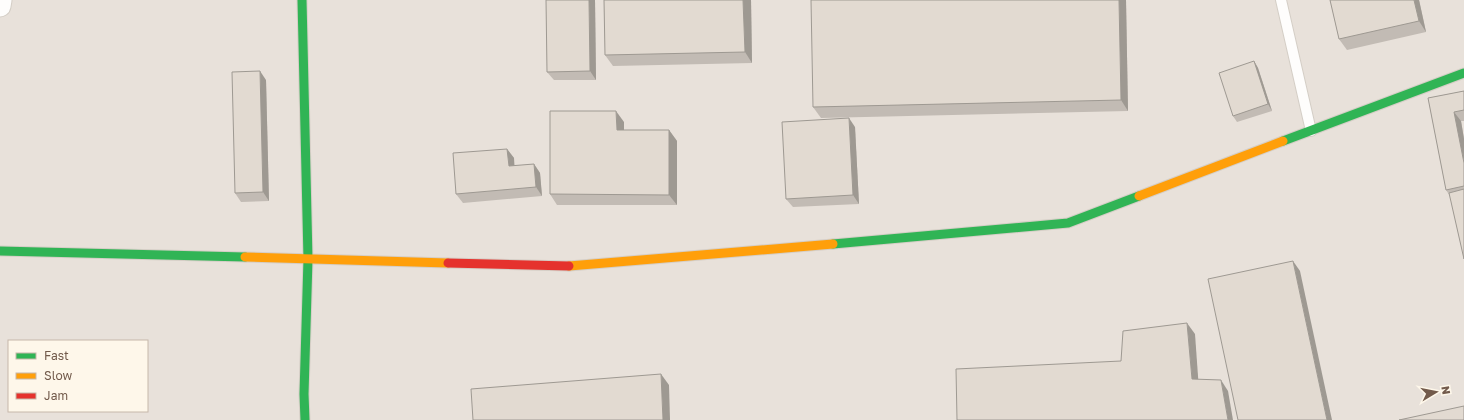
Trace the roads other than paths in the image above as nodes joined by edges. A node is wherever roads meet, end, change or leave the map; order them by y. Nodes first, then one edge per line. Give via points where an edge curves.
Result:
1 (1, 0) edge
2 (302, 0) edge
3 (1281, 0) edge
4 (0, 6) edge
5 (1464, 73) edge
6 (1311, 131) junction
7 (0, 251) edge
8 (308, 259) junction
9 (305, 420) edge

1 - 4 street
2 - 8 street
3 - 6 lane
5 - 6 street
6 - 8 street via 1068,223 577,266
7 - 8 street
8 - 9 street

